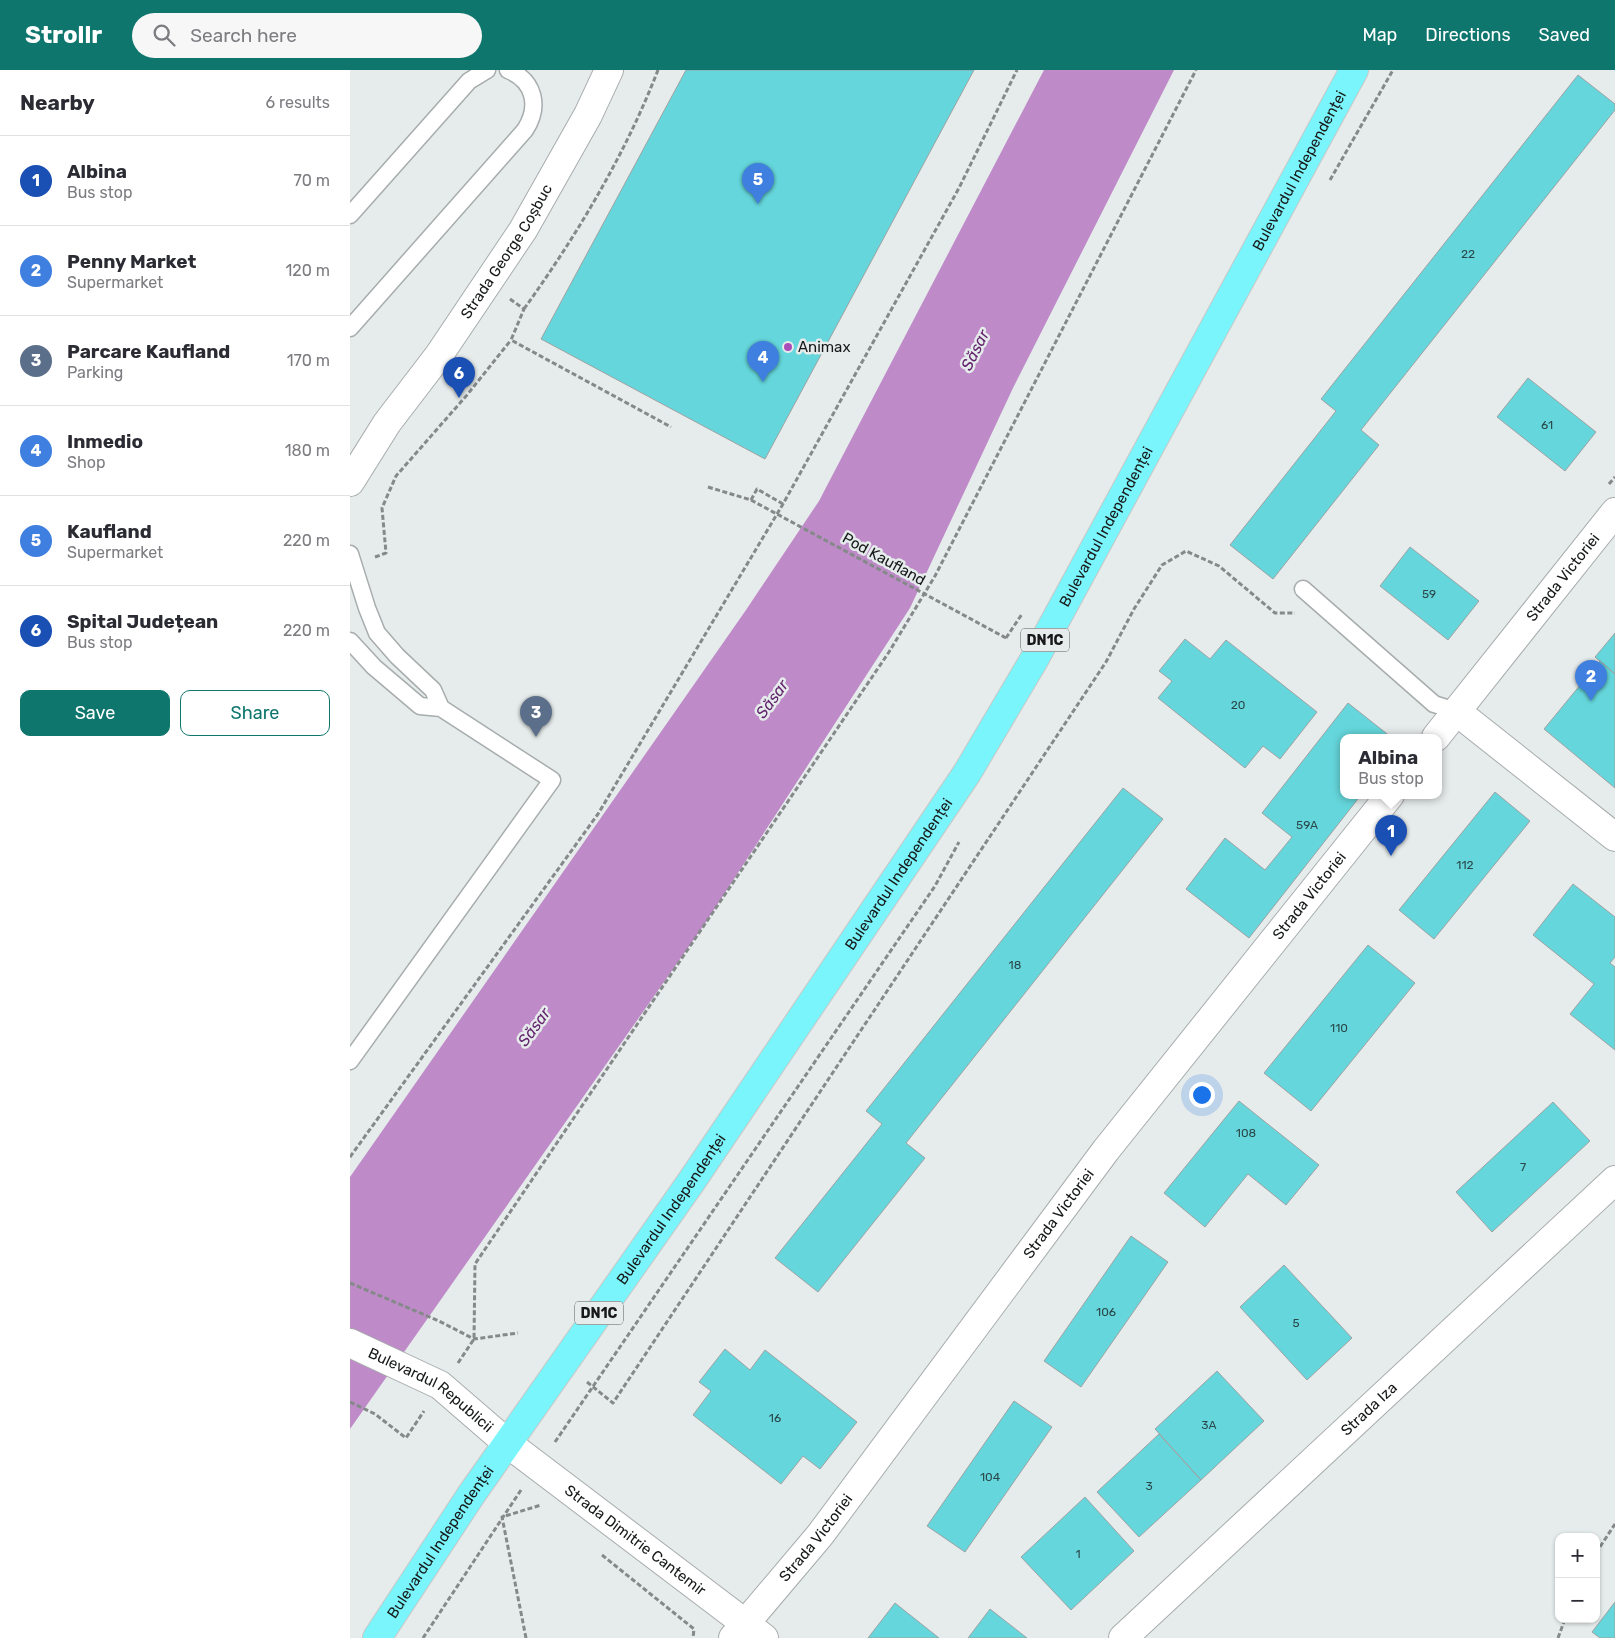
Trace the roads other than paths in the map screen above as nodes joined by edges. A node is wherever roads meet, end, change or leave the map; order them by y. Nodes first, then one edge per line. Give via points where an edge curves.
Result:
1 (487, 70) edge
2 (508, 70) edge
3 (609, 70) edge
4 (1354, 70) edge
5 (350, 216) edge
6 (350, 328) edge
7 (387, 423) junction
8 (350, 450) edge
9 (350, 482) edge
10 (1615, 512) edge
11 (350, 554) edge
12 (1303, 589) dead end
13 (350, 641) edge
14 (441, 708) junction
15 (1456, 712) junction
16 (1438, 734) edge
17 (1387, 799) edge
18 (1615, 837) edge
19 (350, 1061) edge
20 (1615, 1180) edge
21 (350, 1343) edge
22 (506, 1443) junction
23 (748, 1633) edge
24 (377, 1638) edge
25 (1122, 1638) edge

1 - 5 lane via 469,81
2 - 6 lane via 527,82 533,94 532,119 519,138
3 - 7 street, Strada George Coșbuc via 551,181 488,285 440,355
4 - 22 main road, Bulevardul Independenței / DN1C via 1035,658 967,773 702,1166
7 - 8 street, Strada George Coșbuc
7 - 9 street, Strada George Coșbuc
10 - 15 street, Strada Victoriei
11 - 14 lane via 366,608 378,633 433,690
12 - 15 lane via 1434,704
13 - 14 lane via 420,706
14 - 19 lane via 552,780
15 - 16 street, Strada Victoriei
15 - 18 street
17 - 23 street, Strada Victoriei via 1106,1150
20 - 25 street, Strada Iza
21 - 22 street, Bulevardul Republicii via 440,1385
22 - 23 street, Strada Dimitrie Cantemir
22 - 24 main road, Bulevardul Independenței / DN1C

